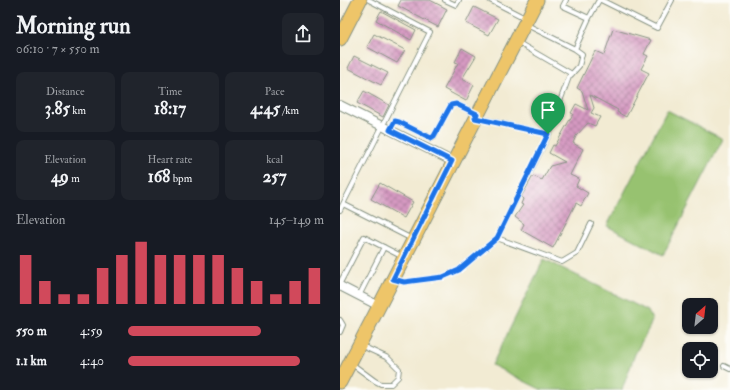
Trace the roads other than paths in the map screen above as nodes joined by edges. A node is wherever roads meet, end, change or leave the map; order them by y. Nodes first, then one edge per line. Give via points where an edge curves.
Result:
1 (360, 0) edge
2 (369, 0) edge
3 (445, 0) edge
4 (459, 0) edge
5 (490, 0) edge
6 (537, 0) edge
7 (566, 0) edge
8 (600, 0) edge
9 (672, 0) edge
10 (590, 18) junction
11 (526, 21) junction
12 (340, 39) edge
13 (515, 41) junction
14 (575, 49) junction
15 (572, 74) junction
16 (340, 105) edge
17 (476, 116) junction
18 (386, 128) junction
19 (548, 134) junction
20 (452, 161) junction
21 (343, 204) junction
22 (340, 210) edge
23 (592, 224) dead end
24 (497, 238) junction
25 (413, 240) junction
26 (384, 247) junction
27 (404, 257) junction
28 (393, 279) junction
29 (340, 283) edge
30 (340, 286) edge
31 (359, 296) junction
32 (379, 306) junction
33 (340, 320) edge
34 (340, 332) edge
35 (359, 344) junction
36 (347, 365) junction
37 (724, 366) dead end
38 (730, 369) edge
39 (340, 382) edge

1 - 12 main road
2 - 18 lane via 430,32
3 - 4 lane via 456,5
5 - 11 lane
6 - 11 main road
7 - 10 lane via 563,6
8 - 9 lane via 657,28
8 - 10 lane
10 - 14 lane
11 - 13 main road
11 - 14 lane
13 - 15 lane
13 - 17 main road
14 - 15 lane via 582,54 579,66
15 - 19 lane via 559,104 557,118
16 - 18 street
17 - 18 lane via 456,104 451,105 431,138 395,121
17 - 19 lane
17 - 20 main road
18 - 20 street
18 - 21 lane
19 - 24 lane
20 - 25 main road
21 - 22 lane
21 - 25 lane
23 - 24 lane via 577,253 562,262
24 - 28 lane via 459,270 443,277 404,282
25 - 27 main road
26 - 27 lane
26 - 29 lane via 364,237
26 - 31 lane
27 - 28 main road
28 - 32 main road
30 - 31 street
31 - 32 street
32 - 35 main road
33 - 34 lane via 343,326
35 - 36 main road
35 - 36 lane via 393,361 399,370 398,377 391,384 381,384
36 - 39 main road
37 - 38 lane

